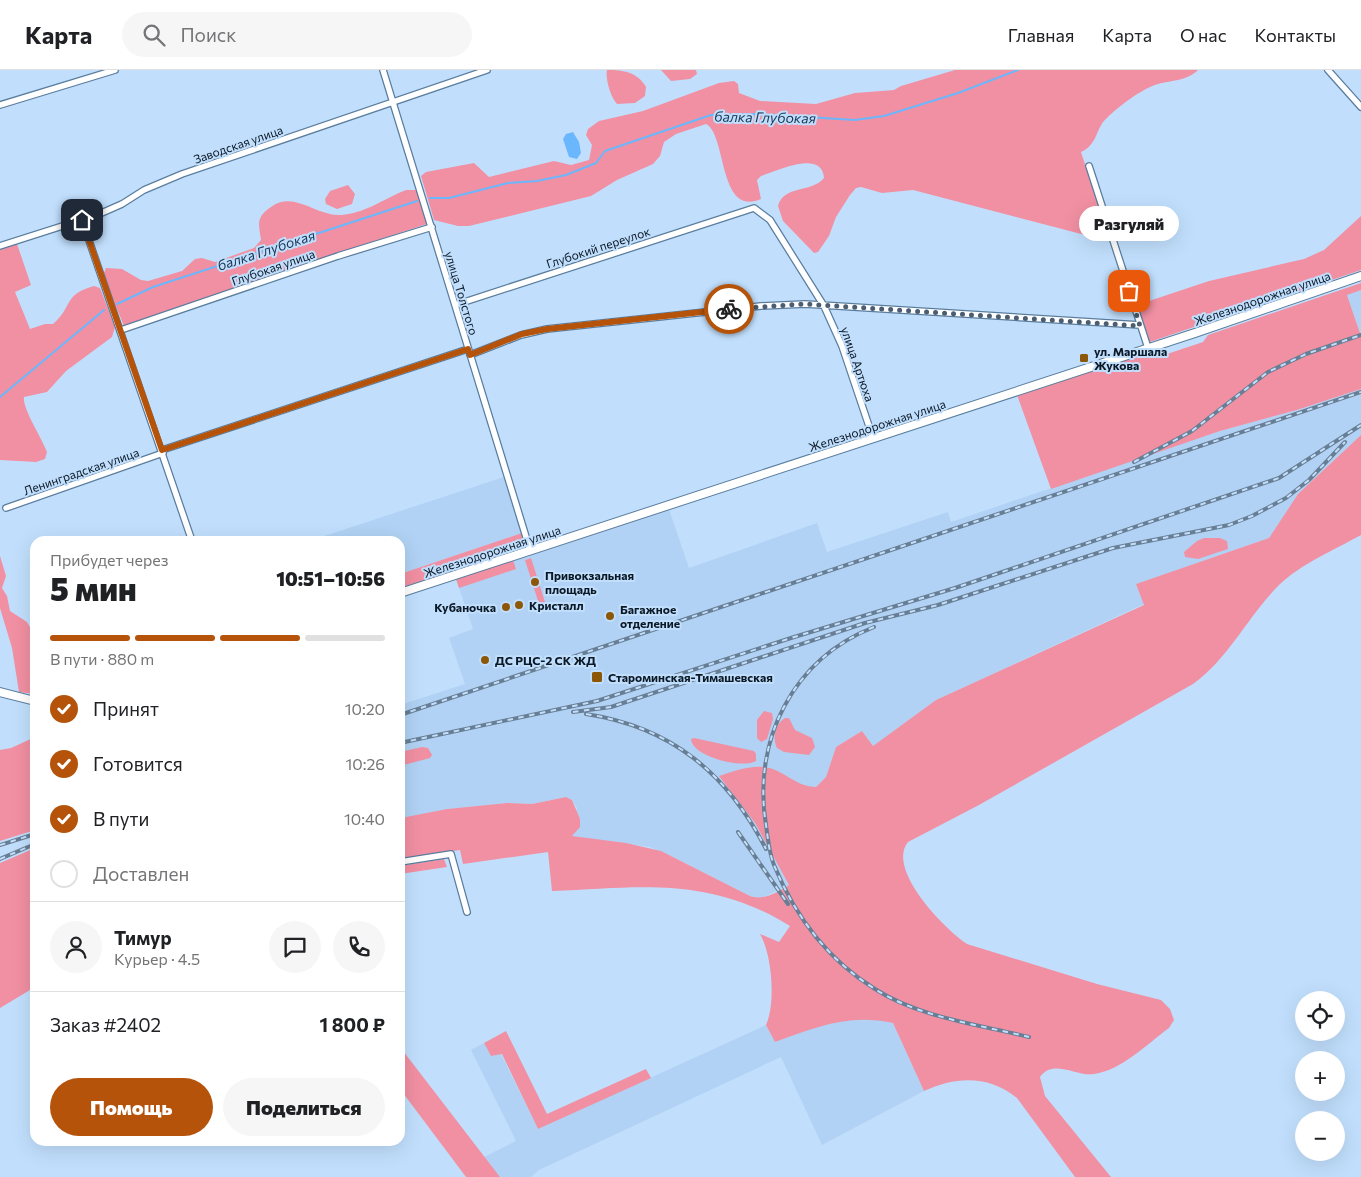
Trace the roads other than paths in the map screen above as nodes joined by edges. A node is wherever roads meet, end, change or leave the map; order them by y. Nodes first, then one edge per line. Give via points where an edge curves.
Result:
1 (115, 70) edge
2 (383, 70) edge
3 (487, 70) edge
4 (1328, 70) edge
5 (394, 102) junction
6 (0, 105) edge
7 (1361, 107) edge
8 (1089, 166) dead end
9 (747, 208) joint
10 (82, 220) junction
11 (432, 227) junction
12 (0, 246) edge
13 (1361, 276) edge
14 (455, 305) junction
15 (824, 306) junction
16 (1140, 326) junction
17 (121, 330) junction
18 (1148, 348) junction
19 (469, 352) junction
20 (872, 438) junction
21 (162, 452) junction
22 (6, 508) dead end
23 (190, 536) edge
24 (530, 550) junction
25 (405, 591) edge
26 (0, 692) edge
27 (30, 700) edge
28 (405, 861) edge
29 (467, 912) dead end

1 - 6 street
2 - 5 street, улица Толстого
3 - 5 street, Заводская улица
4 - 7 street
5 - 10 street, Заводская улица via 182,174 144,190 112,209
5 - 11 street, улица Толстого
8 - 16 street
9 - 14 street, Глубокий переулок
9 - 15 street, улица Артюха via 757,209 770,220
10 - 12 street, Заводская улица
10 - 17 street
11 - 14 street, улица Толстого
11 - 17 street, Глубокая улица
13 - 18 main road, Железнодорожная улица
14 - 19 street, улица Толстого
15 - 16 street, Ленинградская улица
15 - 19 street, Ленинградская улица via 761,306 547,329
15 - 20 street, улица Артюха via 842,346
16 - 18 street
17 - 21 street
18 - 20 main road, Железнодорожная улица
19 - 21 street, Ленинградская улица
19 - 24 street, улица Толстого
20 - 24 main road, Железнодорожная улица
21 - 22 street, Ленинградская улица
21 - 23 street
24 - 25 main road, Железнодорожная улица
26 - 27 main road
28 - 29 street via 451,854

